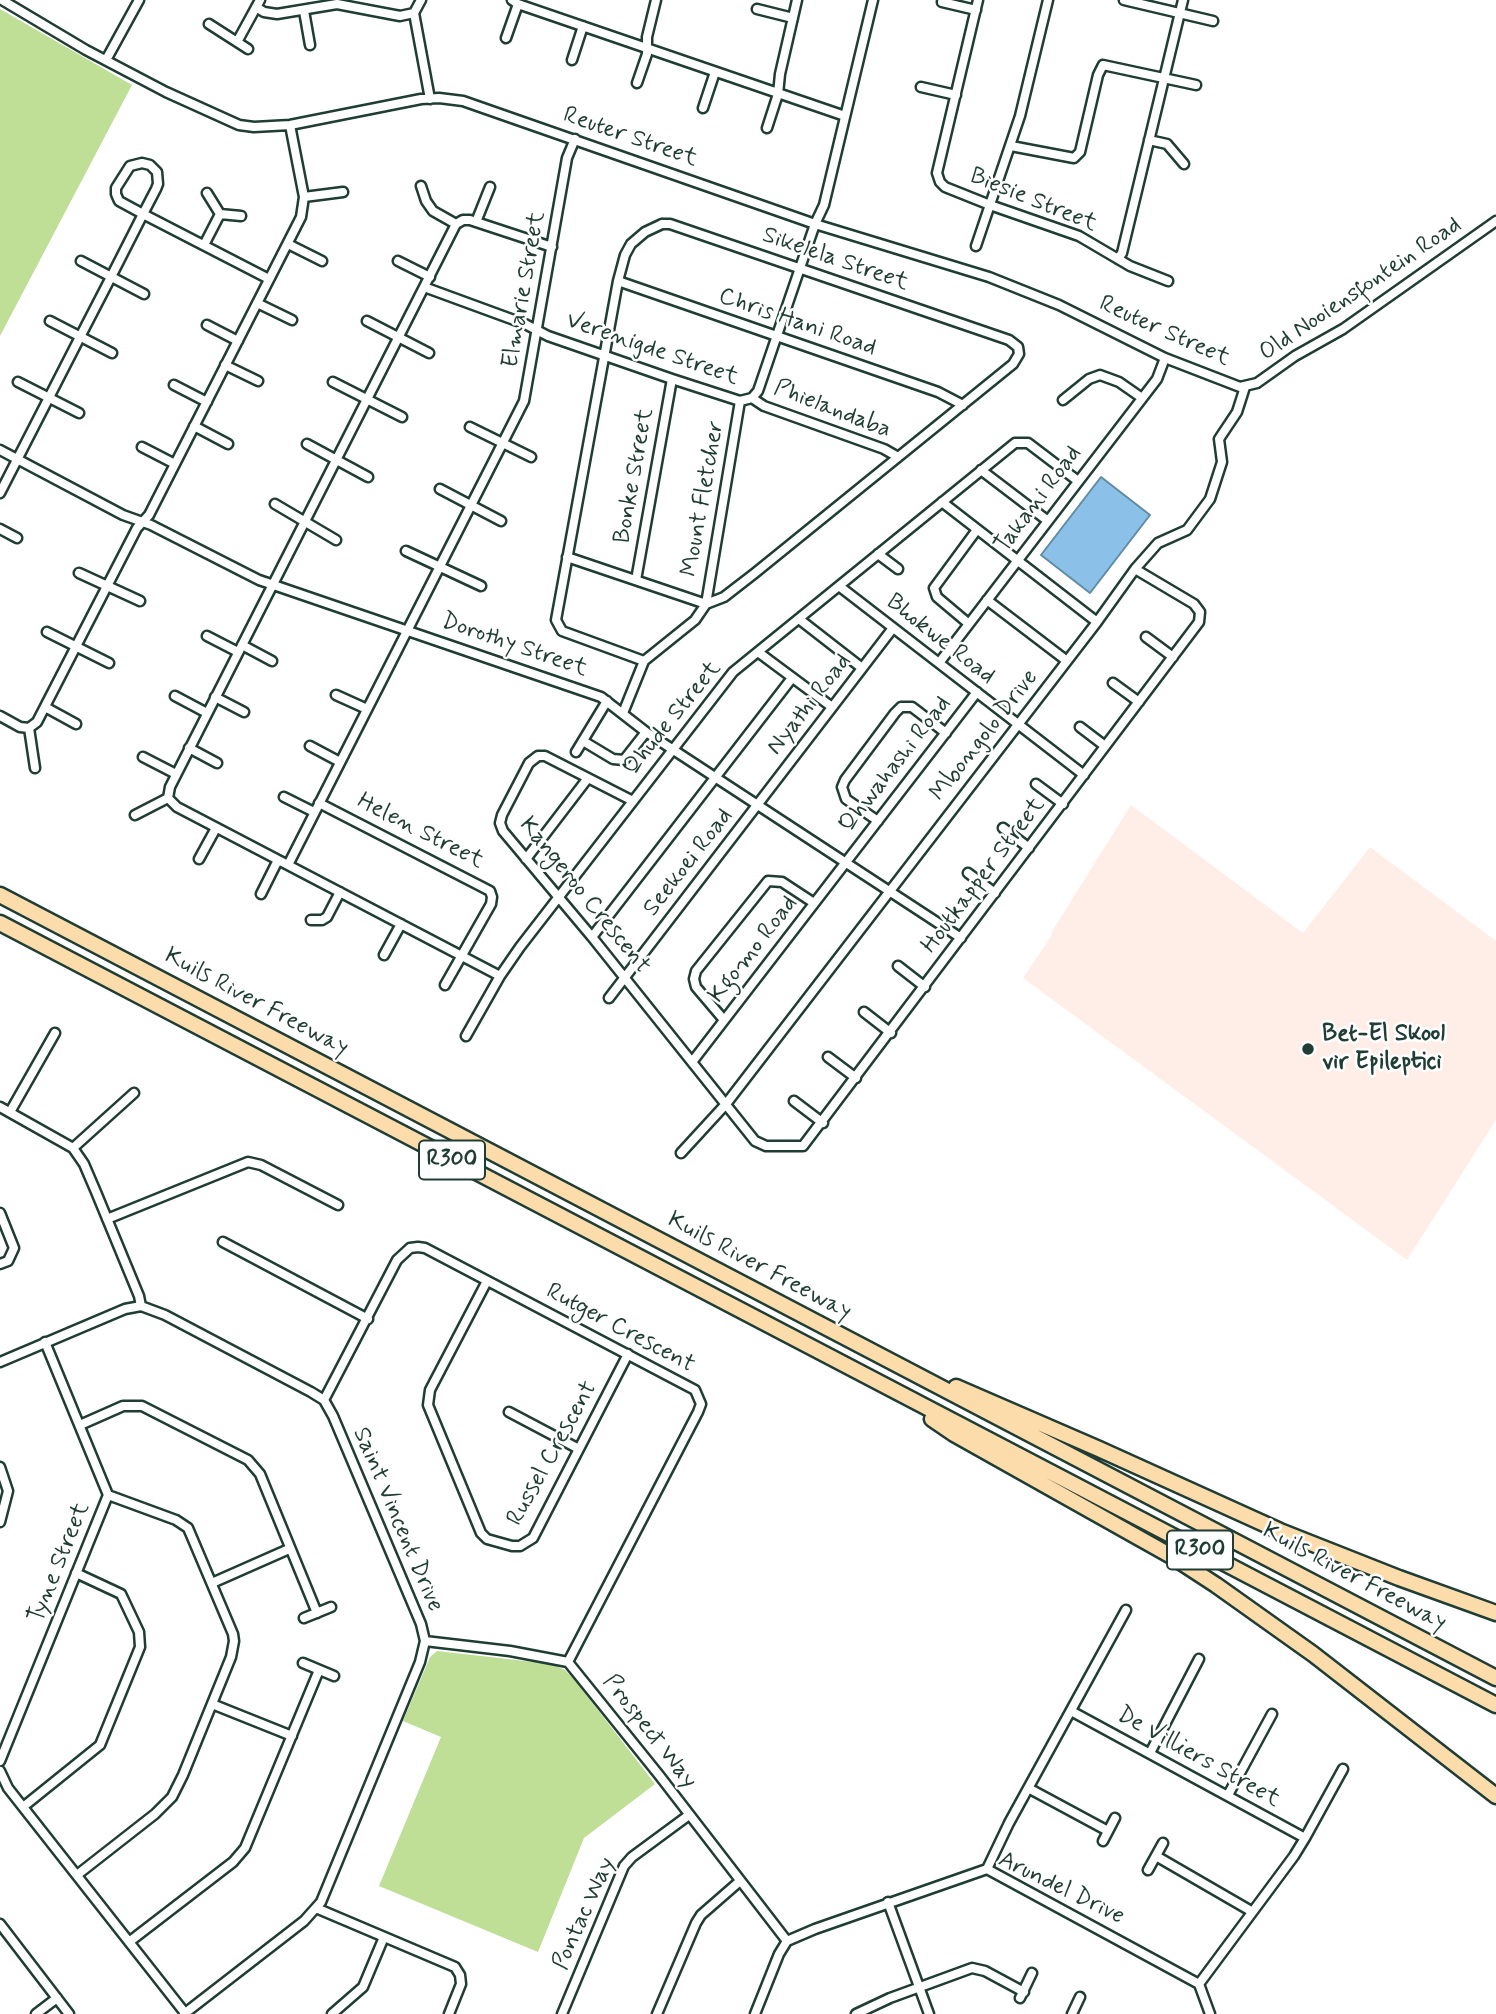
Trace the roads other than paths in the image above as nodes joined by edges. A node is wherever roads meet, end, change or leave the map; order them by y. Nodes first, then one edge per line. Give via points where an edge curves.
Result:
1 (2, 0) edge
2 (139, 0) edge
3 (421, 0) edge
4 (656, 0) edge
5 (797, 0) edge
6 (873, 0) edge
7 (978, 0) edge
8 (1048, 0) edge
9 (1124, 0) edge
10 (1183, 0) edge
11 (515, 2) edge
12 (942, 2) dead end
13 (258, 3) edge
14 (757, 9) dead end
15 (976, 10) junction
16 (304, 11) junction
17 (414, 13) junction
18 (1180, 13) junction
19 (793, 18) junction
20 (1213, 21) dead end
21 (209, 24) dead end
22 (583, 26) junction
23 (506, 38) dead end
24 (237, 42) junction
25 (310, 45) dead end
26 (647, 48) junction
27 (248, 49) dead end
28 (106, 60) junction
29 (572, 60) dead end
30 (715, 72) junction
31 (1164, 78) junction
32 (637, 83) dead end
33 (1196, 85) dead end
34 (921, 87) dead end
35 (778, 94) junction
36 (956, 95) junction
37 (430, 99) junction
38 (703, 108) dead end
39 (845, 116) junction
40 (290, 124) junction
41 (766, 128) dead end
42 (575, 139) junction
43 (1149, 140) junction
44 (1011, 146) junction
45 (1184, 164) dead end
46 (421, 186) dead end
47 (490, 187) dead end
48 (343, 192) dead end
49 (207, 193) dead end
50 (304, 197) junction
51 (990, 205) junction
52 (143, 214) junction
53 (220, 214) junction
54 (241, 216) dead end
55 (1496, 221) edge
56 (476, 222) junction
57 (456, 224) junction
58 (815, 224) junction
59 (288, 244) junction
60 (204, 245) junction
61 (976, 246) dead end
62 (552, 247) junction
63 (1118, 259) junction
64 (81, 261) dead end
65 (322, 261) dead end
66 (398, 261) dead end
67 (800, 268) junction
68 (111, 276) junction
69 (430, 276) junction
70 (270, 279) junction
71 (618, 281) junction
72 (1168, 281) dead end
73 (425, 287) junction
74 (144, 293) dead end
75 (257, 303) junction
76 (292, 320) dead end
77 (50, 321) dead end
78 (367, 321) dead end
79 (206, 325) dead end
80 (537, 330) junction
81 (776, 336) junction
82 (80, 337) junction
83 (399, 337) junction
84 (238, 341) junction
85 (112, 353) dead end
86 (429, 353) dead end
87 (604, 354) junction
88 (1165, 358) junction
89 (226, 365) junction
90 (672, 379) junction
91 (18, 382) dead end
92 (258, 382) dead end
93 (333, 382) dead end
94 (174, 385) dead end
95 (1245, 387) junction
96 (49, 398) junction
97 (752, 398) junction
98 (1142, 398) junction
99 (368, 400) junction
100 (1063, 400) dead end
101 (740, 401) junction
102 (207, 402) junction
103 (962, 405) junction
104 (79, 413) dead end
105 (402, 418) dead end
106 (194, 426) junction
107 (470, 427) dead end
108 (503, 443) junction
109 (228, 444) dead end
110 (307, 444) dead end
111 (142, 447) dead end
112 (0, 450) edge
113 (531, 457) dead end
114 (898, 457) junction
115 (18, 459) junction
116 (337, 460) junction
117 (175, 464) junction
118 (981, 470) junction
119 (369, 477) dead end
120 (1078, 481) junction
121 (440, 489) dead end
122 (0, 493) edge
123 (942, 502) junction
124 (275, 504) dead end
125 (471, 505) junction
126 (501, 521) dead end
127 (1048, 521) junction
128 (142, 522) junction
129 (306, 522) junction
130 (0, 529) edge
131 (976, 531) junction
132 (17, 538) dead end
133 (337, 541) dead end
134 (406, 551) dead end
135 (878, 554) junction
136 (567, 557) junction
137 (1017, 561) junction
138 (439, 567) junction
139 (898, 569) dead end
140 (1135, 569) junction
141 (79, 573) dead end
142 (636, 580) junction
143 (107, 586) junction
144 (273, 586) junction
145 (481, 586) dead end
146 (839, 586) junction
147 (987, 600) junction
148 (140, 601) dead end
149 (706, 604) junction
150 (799, 619) junction
151 (1097, 622) junction
152 (969, 624) junction
153 (893, 628) junction
154 (407, 631) junction
155 (47, 632) dead end
156 (206, 636) dead end
157 (1146, 637) dead end
158 (76, 647) junction
159 (240, 649) junction
160 (758, 652) junction
161 (1173, 657) junction
162 (272, 660) dead end
163 (644, 661) junction
164 (1067, 661) junction
165 (109, 663) dead end
166 (939, 663) junction
167 (862, 668) junction
168 (792, 678) junction
169 (1112, 683) dead end
170 (977, 692) junction
171 (336, 695) dead end
172 (175, 696) dead end
173 (215, 697) junction
174 (607, 701) junction
175 (1139, 702) junction
176 (44, 707) junction
177 (832, 707) junction
178 (367, 709) junction
179 (244, 712) dead end
180 (207, 713) junction
181 (623, 713) junction
182 (0, 716) edge
183 (76, 724) dead end
184 (1018, 724) junction
185 (1080, 727) dead end
186 (29, 728) junction
187 (646, 732) junction
188 (946, 733) junction
189 (583, 741) junction
190 (310, 746) dead end
191 (1105, 747) junction
192 (189, 748) junction
193 (673, 749) junction
194 (576, 752) dead end
195 (143, 757) dead end
196 (340, 762) junction
197 (217, 763) dead end
198 (35, 768) dead end
199 (176, 774) junction
200 (1084, 775) junction
201 (716, 777) junction
202 (588, 778) junction
203 (1036, 784) dead end
204 (168, 797) junction
205 (284, 797) dead end
206 (633, 801) junction
207 (319, 803) junction
208 (1063, 804) junction
209 (757, 805) junction
210 (314, 813) junction
211 (135, 815) dead end
212 (878, 821) junction
213 (216, 828) junction
214 (1003, 828) dead end
215 (1029, 848) junction
216 (199, 859) dead end
217 (526, 859) junction
218 (278, 860) junction
219 (846, 862) junction
220 (288, 865) junction
221 (968, 873) dead end
222 (890, 891) junction
223 (340, 892) junction
224 (995, 893) junction
225 (261, 894) dead end
226 (0, 895) edge
227 (559, 897) junction
228 (814, 903) junction
229 (311, 919) dead end
230 (0, 923) edge
231 (401, 924) junction
232 (592, 937) junction
233 (961, 938) junction
234 (384, 955) dead end
235 (462, 956) junction
236 (898, 966) dead end
237 (500, 976) junction
238 (625, 978) junction
239 (445, 985) dead end
240 (925, 986) junction
241 (609, 998) dead end
242 (864, 1012) dead end
243 (724, 1020) junction
244 (55, 1033) dead end
245 (891, 1033) junction
246 (466, 1036) dead end
247 (828, 1057) dead end
248 (692, 1062) junction
249 (856, 1078) junction
250 (134, 1093) dead end
251 (794, 1101) dead end
252 (726, 1104) junction
253 (0, 1107) edge
254 (10, 1112) junction
255 (823, 1123) junction
256 (73, 1148) junction
257 (681, 1153) dead end
258 (338, 1205) dead end
259 (0, 1213) edge
260 (107, 1219) junction
261 (223, 1242) dead end
262 (0, 1264) edge
263 (487, 1281) junction
264 (141, 1306) junction
265 (368, 1319) junction
266 (45, 1342) junction
267 (628, 1354) junction
268 (0, 1362) edge
269 (918, 1376) junction
270 (904, 1396) junction
271 (324, 1400) junction
272 (509, 1412) dead end
273 (80, 1426) junction
274 (579, 1449) junction
275 (0, 1467) edge
276 (108, 1495) junction
277 (0, 1522) edge
278 (289, 1549) junction
279 (76, 1573) junction
280 (212, 1583) junction
281 (331, 1607) dead end
282 (1126, 1610) dead end
283 (317, 1613) junction
284 (1496, 1613) edge
285 (304, 1618) dead end
286 (425, 1641) junction
287 (1199, 1660) dead end
288 (568, 1662) junction
289 (303, 1664) dead end
290 (319, 1670) junction
291 (334, 1676) dead end
292 (1496, 1678) edge
293 (212, 1704) junction
294 (1496, 1705) edge
295 (1071, 1711) junction
296 (1272, 1714) dead end
297 (292, 1736) junction
298 (1150, 1753) junction
299 (0, 1761) edge
300 (1343, 1769) dead end
301 (0, 1771) edge
302 (8, 1788) junction
303 (1030, 1789) junction
304 (0, 1795) edge
305 (1228, 1796) junction
306 (1496, 1797) edge
307 (23, 1807) junction
308 (689, 1815) junction
309 (1115, 1818) dead end
310 (1108, 1831) junction
311 (1305, 1838) junction
312 (1103, 1841) dead end
313 (1163, 1843) dead end
314 (1156, 1856) junction
315 (987, 1869) junction
316 (1148, 1870) dead end
317 (76, 1875) junction
318 (740, 1881) junction
319 (888, 1902) junction
320 (316, 1908) junction
321 (1251, 1911) junction
322 (0, 1924) edge
323 (384, 1937) junction
324 (787, 1941) junction
325 (129, 1942) junction
326 (1032, 1973) dead end
327 (1199, 1984) junction
328 (920, 1988) junction
329 (1080, 1997) dead end
330 (57, 1998) junction
331 (36, 2014) edge
332 (69, 2014) edge
333 (184, 2014) edge
334 (332, 2014) edge
335 (449, 2014) edge
336 (562, 2014) edge
337 (657, 2014) edge
338 (755, 2014) edge
339 (856, 2014) edge
340 (929, 2014) edge
341 (1072, 2014) edge
342 (1210, 2014) edge

1 - 28 street, Reuter Street
2 - 28 street
3 - 17 street
4 - 26 street
5 - 19 street
6 - 39 street, Verenigde Street
7 - 15 street, Biesie Street
8 - 44 street
9 - 18 street
10 - 18 street
11 - 22 street
11 - 23 street
12 - 15 street
13 - 16 street via 264,12 278,15
13 - 24 street
14 - 19 street
15 - 36 street, Biesie Street
16 - 17 street via 344,4 400,16
16 - 25 street
17 - 37 street
18 - 20 street
18 - 31 street
19 - 35 street
21 - 24 street
22 - 26 street
22 - 29 street
24 - 27 street
26 - 30 street
26 - 32 street
28 - 40 street, Reuter Street via 239,125
30 - 35 street
30 - 38 street
31 - 33 street
31 - 43 street
31 - 44 street via 1103,65 1080,152 1074,158
34 - 36 street
35 - 39 street
35 - 41 street
36 - 51 street, Biesie Street via 938,179 945,187
37 - 40 street, Reuter Street
37 - 42 street, Reuter Street via 475,104
39 - 58 street, Verenigde Street via 824,205
40 - 50 street
42 - 58 street, Reuter Street
42 - 62 street, Elmarie Street via 567,158
43 - 45 street via 1167,144
43 - 63 street
44 - 51 street
46 - 57 street via 433,211
47 - 56 street
48 - 50 street
49 - 53 street
50 - 59 street via 301,217
51 - 61 street
51 - 63 street, Biesie Street via 1079,236
52 - 52 street via 159,179 155,168 142,163 127,169 116,194
52 - 60 street
52 - 68 street
53 - 54 street
53 - 60 street
55 - 95 street, Old Nooiensfontein Road via 1343,328
56 - 57 street via 467,219
56 - 62 street
57 - 69 street
58 - 67 street, Verenigde Street
58 - 88 street, Reuter Street via 989,277 1059,305
59 - 65 street
59 - 70 street
60 - 70 street
62 - 80 street, Elmarie Street
63 - 72 street, Biesie Street
64 - 68 street
66 - 69 street
67 - 71 street, Sikelela Street via 667,223 631,244
67 - 81 street, Verenigde Street
67 - 103 street, Sikelela Street via 1015,344 1016,361
68 - 74 street
68 - 82 street
69 - 73 street
70 - 75 street
71 - 81 street, Chris Hani Road
71 - 87 street, Sikelela Street
73 - 80 street, Verenigde Street
73 - 83 street
75 - 76 street
75 - 84 street
77 - 82 street
78 - 83 street
79 - 84 street
80 - 87 street, Verenigde Street
80 - 108 street, Elmarie Street via 526,396
81 - 97 street, Verenigde Street
81 - 103 street, Chris Hani Road via 938,392
82 - 85 street
82 - 96 street
83 - 86 street
83 - 99 street
84 - 89 street
87 - 90 street, Verenigde Street
87 - 136 street, Sikelela Street
88 - 95 street, Reuter Street
88 - 98 street, Takani Road via 1157,379
89 - 92 street
89 - 102 street
90 - 101 street, Verenigde Street
90 - 142 street, Bonke Street
91 - 96 street
93 - 99 street
94 - 102 street
95 - 140 street, Mbongolo Drive via 1237,412 1219,439 1222,462 1209,499 1187,530 1158,542
96 - 104 street
96 - 115 street
97 - 101 street, Verenigde Street
97 - 114 street, Phielandaba
98 - 100 street via 1100,375
98 - 120 street, Takani Road
99 - 105 street
99 - 116 street
101 - 149 street, Mount Fletcher
102 - 106 street
103 - 114 street, Sikelela Street
106 - 109 street
106 - 117 street
107 - 108 street
108 - 113 street
108 - 125 street, Elmarie Street
110 - 116 street
111 - 117 street
112 - 115 street, Dorothy Street
114 - 149 street, Sikelela Street via 724,597
115 - 122 street
115 - 128 street, Dorothy Street
116 - 119 street
116 - 129 street
117 - 128 street
118 - 120 street, Qhude Street via 1015,443 1025,442
118 - 123 street, Qhude Street
118 - 127 street
120 - 127 street, Takani Road
121 - 125 street
123 - 131 street
123 - 135 street, Qhude Street
124 - 129 street
125 - 126 street
125 - 138 street, Elmarie Street
127 - 137 street, Takani Road
128 - 143 street
128 - 144 street, Dorothy Street
129 - 133 street
129 - 144 street
130 - 132 street
131 - 137 street
131 - 152 street via 934,588 937,597
134 - 138 street
135 - 139 street
135 - 146 street, Qhude Street
136 - 142 street
136 - 163 street, Sikelela Street via 556,620 559,628
137 - 147 street, Takani Road
137 - 151 street
138 - 145 street
138 - 154 street, Elmarie Street
140 - 151 street, Mbongolo Drive
140 - 161 street, Houtkapper Street via 1199,609 1199,622
141 - 143 street
142 - 149 street
143 - 148 street
143 - 158 street
144 - 154 street, Dorothy Street
144 - 159 street
146 - 150 street, Qhude Street
146 - 153 street, Bhokwe Road
147 - 152 street, Takani Road
147 - 164 street
149 - 163 street, Sikelela Street via 695,620
150 - 160 street, Qhude Street
150 - 167 street
151 - 164 street, Mbongolo Drive
152 - 166 street, Takani Road
153 - 166 street, Bhokwe Road
153 - 167 street, Nyathi Road
154 - 174 street, Dorothy Street
154 - 178 street, Elmarie Street
155 - 158 street
156 - 159 street
157 - 161 street
158 - 165 street
158 - 176 street
159 - 162 street
159 - 173 street
160 - 168 street
160 - 193 street, Qhude Street via 727,678
161 - 175 street, Houtkapper Street
163 - 181 street, Sikelela Street
164 - 184 street, Mbongolo Drive
166 - 170 street, Bhokwe Road
167 - 177 street, Nyathi Road
168 - 177 street
168 - 201 street
169 - 175 street
170 - 184 street, Bhokwe Road
170 - 188 street, Qhwahashi Road
171 - 178 street
172 - 180 street
173 - 179 street
173 - 180 street
174 - 181 street, Dorothy Street
174 - 189 street
175 - 191 street, Houtkapper Street
176 - 183 street
176 - 186 street
177 - 209 street, Nyathi Road
178 - 196 street, Elmarie Street
180 - 192 street
181 - 187 street, Dorothy Street
182 - 186 street
184 - 200 street, Bhokwe Road
184 - 222 street, Mbongolo Drive
185 - 191 street
186 - 198 street
187 - 189 street via 624,760 613,759
187 - 193 street, Dorothy Street
188 - 212 street, Qhwahashi Road
188 - 212 street via 912,707 895,713 842,787 846,799
189 - 194 street
190 - 196 street
191 - 200 street, Houtkapper Street
192 - 197 street
192 - 199 street
193 - 201 street, Dorothy Street
193 - 206 street, Qhude Street
195 - 199 street
196 - 207 street, Elmarie Street
199 - 204 street
200 - 208 street, Houtkapper Street
201 - 209 street, Dorothy Street
201 - 232 street
202 - 206 street, Kangeroo Crescent
202 - 217 street
202 - 217 street, Kangeroo Crescent via 545,756 530,760 500,824
203 - 208 street
204 - 211 street
204 - 213 street via 173,805
205 - 210 street
206 - 227 street, Qhude Street
207 - 210 street, Elmarie Street
207 - 235 street, Helen Street via 488,888 491,904
208 - 215 street, Houtkapper Street
209 - 219 street, Dorothy Street
209 - 238 street, Seekoei Road
210 - 220 street, Elmarie Street
212 - 219 street, Qhwahashi Road
213 - 216 street
213 - 218 street
214 - 215 street
215 - 224 street, Houtkapper Street
217 - 227 street, Kangeroo Crescent
218 - 220 street
218 - 225 street
219 - 222 street, Dorothy Street
219 - 228 street, Kgomo Road
220 - 223 street
221 - 224 street
222 - 233 street, Dorothy Street
222 - 252 street, Mbongolo Drive
223 - 229 street via 327,917
223 - 231 street
224 - 233 street, Houtkapper Street
226 - 269 highway, Kuils River Freeway / R300
227 - 232 street, Kangeroo Crescent
227 - 237 street, Qhude Street
228 - 243 street, Kgomo Road
228 - 243 street via 782,881 768,881 698,968 696,987
230 - 270 highway, Kuils River Freeway / R300
231 - 234 street
231 - 235 street
232 - 238 street, Kangeroo Crescent
233 - 240 street, Houtkapper Street
235 - 237 street
235 - 239 street
236 - 240 street
237 - 246 street, Qhude Street
238 - 241 street, Seekoei Road
238 - 248 street, Kangeroo Crescent
240 - 245 street, Houtkapper Street
242 - 245 street
243 - 248 street, Kgomo Road
244 - 254 street
245 - 249 street, Houtkapper Street
247 - 249 street
248 - 252 street, Kangeroo Crescent
249 - 255 street, Houtkapper Street
250 - 256 street
251 - 255 street
252 - 255 street, Houtkapper Street via 762,1146 803,1146
252 - 257 street, Mbongolo Drive
253 - 254 street
254 - 256 street
256 - 260 street
258 - 260 street via 247,1162
259 - 262 street via 14,1248 11,1257
260 - 264 street
261 - 265 street
263 - 265 street, Rutger Crescent via 425,1248 410,1248 397,1260
263 - 267 street, Rutger Crescent
263 - 274 street, Russel Crescent via 430,1390 428,1405 481,1533 512,1546 533,1538
264 - 266 street
264 - 271 street
265 - 271 street, Rutger Crescent
266 - 268 street
266 - 273 street, Tyne Street
267 - 274 street, Russel Crescent
267 - 288 street, Rutger Crescent via 695,1390 701,1404
269 - 284 highway via 982,1397 1292,1536
269 - 292 highway, Kuils River Freeway / R300
270 - 294 highway, Kuils River Freeway / R300
270 - 306 highway via 954,1434 1226,1592
271 - 286 street, Saint Vincent Drive
272 - 274 street
273 - 276 street, Tyne Street
273 - 278 street via 123,1406 137,1405 248,1460 260,1474
275 - 277 street via 8,1491
276 - 279 street, Tyne Street
276 - 280 street via 184,1525
278 - 280 street
278 - 283 street
279 - 299 street, Tyne Street
279 - 307 street via 121,1594 139,1632 140,1647 100,1745
280 - 293 street via 234,1641
281 - 283 street
282 - 295 street
283 - 285 street
286 - 288 street
286 - 320 street, Saint Vincent Drive
287 - 298 street
288 - 308 street, Prospect Way
289 - 290 street
290 - 291 street
290 - 297 street
293 - 297 street
293 - 317 street via 172,1797
295 - 298 street, De Villiers Street
295 - 303 street
296 - 305 street
297 - 325 street via 240,1854
298 - 305 street, De Villiers Street
300 - 311 street
301 - 302 street
302 - 304 street
302 - 307 street
303 - 310 street
303 - 315 street
305 - 311 street, De Villiers Street
307 - 317 street
308 - 318 street, Prospect Way
308 - 336 street, Pontac Way via 624,1866
309 - 310 street
310 - 312 street
311 - 321 street
313 - 314 street
314 - 316 street
314 - 321 street
315 - 319 street, Arundel Drive
315 - 327 street, Arundel Drive
317 - 325 street
318 - 324 street, Prospect Way
318 - 337 street via 695,1923
319 - 324 street, Arundel Drive
319 - 328 street
320 - 323 street
320 - 333 street, Saint Vincent Drive
321 - 327 street
322 - 330 street
323 - 334 street via 363,1987
323 - 335 street via 455,1967 461,1984
324 - 338 street
325 - 333 street
326 - 328 street via 1022,1995 985,1971 971,1968
327 - 342 street
328 - 339 street
328 - 340 street
329 - 341 street
330 - 331 street
330 - 332 street

